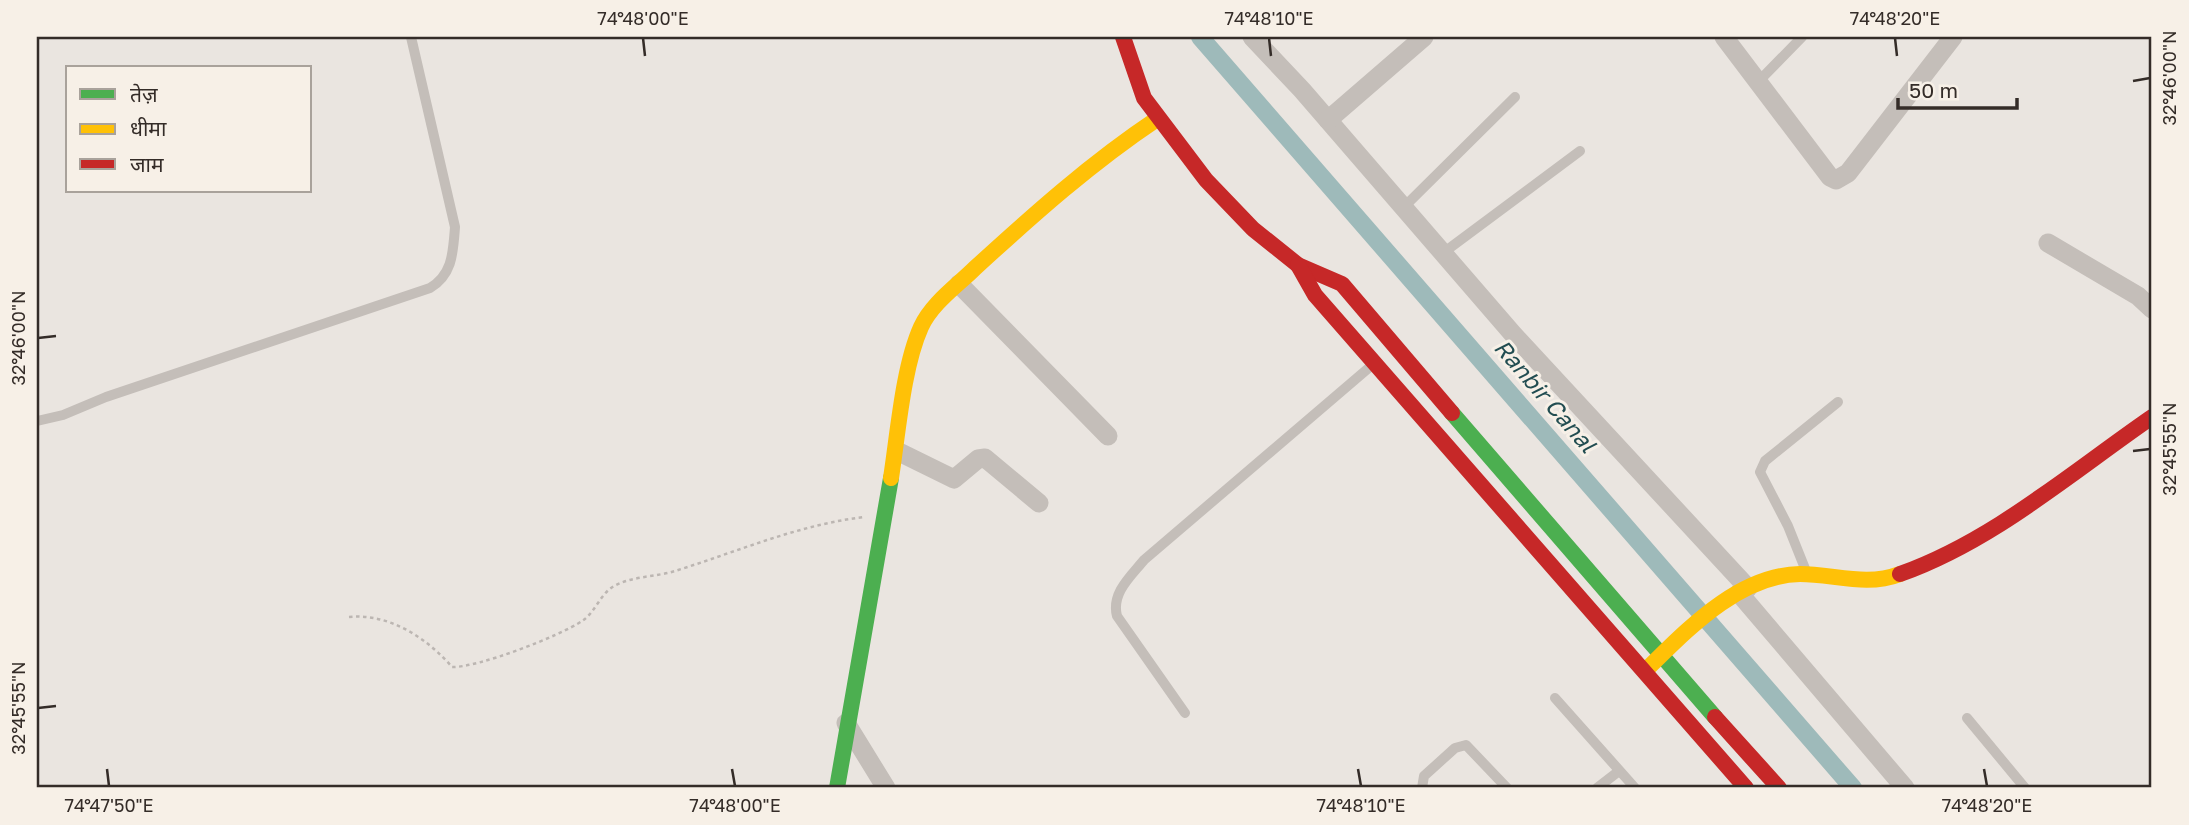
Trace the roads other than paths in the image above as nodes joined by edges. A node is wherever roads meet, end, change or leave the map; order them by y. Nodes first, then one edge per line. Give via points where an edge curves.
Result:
1 (411, 37) edge
2 (1123, 37) edge
3 (1424, 37) edge
4 (1724, 37) edge
5 (1802, 37) edge
6 (1953, 37) edge
7 (1256, 38) edge
8 (1757, 82) junction
9 (1515, 97) dead end
10 (1157, 119) junction
11 (1328, 120) junction
12 (1580, 151) dead end
13 (1404, 207) junction
14 (2048, 243) dead end
15 (1443, 253) junction
16 (1298, 265) junction
17 (959, 284) junction
18 (2152, 309) edge
19 (1374, 363) junction
20 (1838, 402) dead end
21 (2152, 417) edge
22 (37, 421) edge
23 (1108, 436) dead end
24 (897, 451) junction
25 (1039, 503) dead end
26 (1807, 574) junction
27 (1743, 591) junction
28 (1660, 656) junction
29 (1643, 673) junction
30 (1555, 698) dead end
31 (1185, 713) dead end
32 (1967, 718) dead end
33 (846, 723) junction
34 (1619, 771) junction
35 (837, 788) edge
36 (886, 788) edge
37 (1422, 788) edge
38 (1507, 788) edge
39 (1597, 788) edge
40 (1635, 788) edge
41 (1746, 788) edge
42 (1779, 788) edge
43 (1905, 788) edge
44 (2025, 788) edge

1 - 22 lane via 456,227 453,258 441,282
2 - 10 main road via 1135,78
3 - 11 street
4 - 8 street
5 - 8 lane
6 - 8 street via 1848,173 1836,180
7 - 11 street
9 - 13 lane
10 - 16 main road via 1236,212
10 - 17 main road via 1078,176
11 - 13 street
12 - 15 lane
13 - 15 street
14 - 18 street
15 - 27 street
16 - 19 main road via 1315,295
16 - 28 main road via 1342,284
17 - 23 street
17 - 24 main road via 923,323 914,344
19 - 29 main road
19 - 31 lane via 1124,583 1116,599 1117,616
20 - 26 lane via 1765,461 1760,472
21 - 26 main road via 1966,544 1911,571 1874,583
24 - 25 street via 954,479 985,458
24 - 33 main road
26 - 27 main road via 1768,578
27 - 28 main road
27 - 43 street
28 - 29 main road
28 - 42 main road
29 - 41 main road
30 - 34 lane
32 - 44 lane
33 - 35 main road
33 - 36 street
34 - 39 lane
34 - 40 lane
37 - 38 lane via 1423,776 1455,747 1466,745

